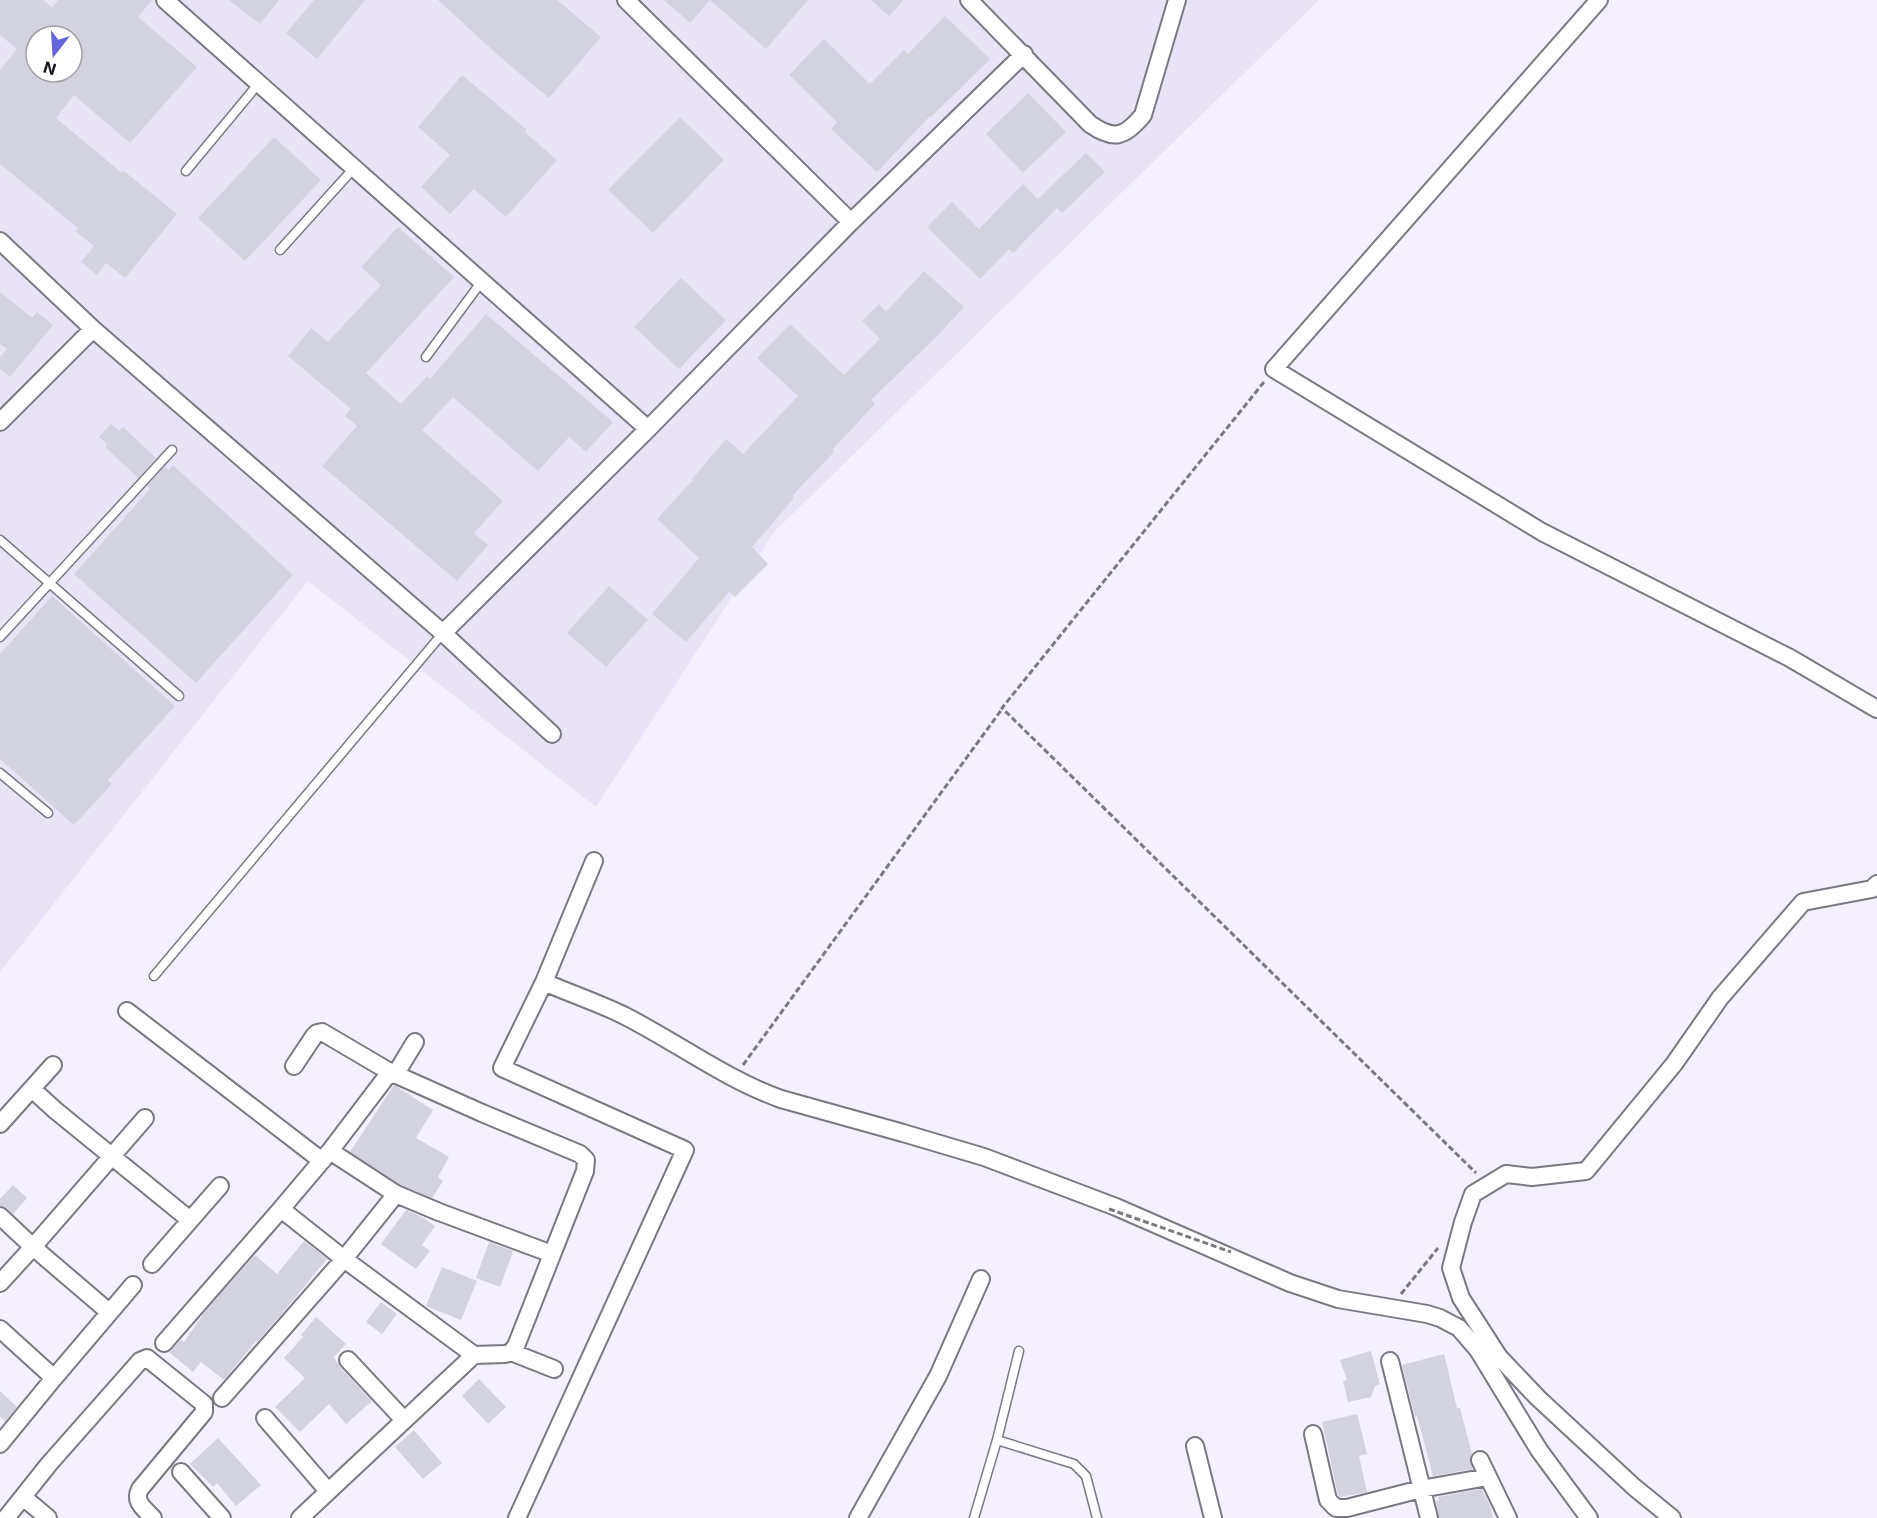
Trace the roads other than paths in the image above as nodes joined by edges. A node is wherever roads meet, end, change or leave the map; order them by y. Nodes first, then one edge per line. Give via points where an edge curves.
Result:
1 (165, 0) edge
2 (626, 0) edge
3 (969, 0) edge
4 (1177, 0) edge
5 (1599, 0) edge
6 (1024, 54) junction
7 (259, 83) junction
8 (354, 168) junction
9 (186, 171) dead end
10 (851, 222) junction
11 (0, 241) edge
12 (280, 250) dead end
13 (482, 281) junction
14 (93, 328) junction
15 (426, 357) dead end
16 (0, 422) edge
17 (648, 429) junction
18 (172, 450) dead end
19 (0, 540) edge
20 (48, 584) junction
21 (443, 633) junction
22 (0, 637) edge
23 (179, 696) dead end
24 (1877, 709) edge
25 (552, 734) dead end
26 (0, 773) edge
27 (48, 813) dead end
28 (594, 861) dead end
29 (1877, 884) edge
30 (154, 975) dead end
31 (544, 982) junction
32 (127, 1011) dead end
33 (415, 1042) dead end
34 (53, 1065) dead end
35 (294, 1066) dead end
36 (392, 1073) junction
37 (32, 1089) junction
38 (144, 1118) dead end
39 (0, 1124) edge
40 (112, 1156) junction
41 (326, 1156) junction
42 (220, 1186) dead end
43 (396, 1194) junction
44 (282, 1209) junction
45 (0, 1216) edge
46 (190, 1220) junction
47 (33, 1247) junction
48 (552, 1254) junction
49 (344, 1259) junction
50 (152, 1264) dead end
51 (981, 1279) dead end
52 (0, 1283) edge
53 (133, 1285) dead end
54 (109, 1312) junction
55 (0, 1329) edge
56 (164, 1342) dead end
57 (1019, 1351) dead end
58 (511, 1352) junction
59 (474, 1354) junction
60 (348, 1360) dead end
61 (1390, 1361) dead end
62 (554, 1369) dead end
63 (54, 1378) junction
64 (222, 1398) dead end
65 (265, 1418) dead end
66 (404, 1420) junction
67 (1312, 1434) dead end
68 (997, 1440) junction
69 (0, 1444) edge
70 (1195, 1446) dead end
71 (1480, 1460) dead end
72 (181, 1472) dead end
73 (1488, 1477) junction
74 (1421, 1489) junction
75 (328, 1491) junction
76 (23, 1497) junction
77 (40, 1516) edge
78 (6, 1518) edge
79 (153, 1518) edge
80 (222, 1518) edge
81 (300, 1518) edge
82 (517, 1518) edge
83 (858, 1518) edge
84 (974, 1518) edge
85 (1097, 1518) edge
86 (1213, 1518) edge
87 (1429, 1518) edge
88 (1508, 1518) edge
89 (1589, 1518) edge
90 (1672, 1518) edge

1 - 7 street
2 - 10 street
3 - 6 street
4 - 6 street via 1143,115 1131,130 1116,135 1103,133 1090,124
5 - 24 street via 1274,369 1542,532 1790,658
6 - 10 street
7 - 8 street
7 - 9 lane
8 - 12 lane
8 - 13 street
10 - 17 street
11 - 14 street
13 - 15 lane
13 - 17 street
14 - 16 street
14 - 21 street
17 - 21 street
18 - 20 lane
19 - 20 lane
20 - 22 lane
20 - 23 lane
21 - 25 street
21 - 30 lane
26 - 27 lane
28 - 31 street
29 - 90 street via 1872,889 1803,902 1720,998 1674,1064 1586,1171 1532,1177 1506,1174 1473,1194 1463,1222 1451,1268 1461,1298 1499,1357 1538,1398
31 - 82 street via 502,1068 685,1150
31 - 89 street, bridge via 624,1016 755,1090 984,1157 1116,1207 1314,1292 1440,1318 1459,1328 1478,1350 1539,1450
32 - 41 street
33 - 36 street
34 - 37 street
35 - 36 street via 314,1036 322,1032
36 - 41 street
36 - 48 street via 580,1154 586,1160
37 - 39 street
37 - 40 street
38 - 40 street
40 - 46 street
40 - 47 street
41 - 43 street
41 - 44 street
42 - 46 street
43 - 48 street
43 - 49 street
44 - 49 street
44 - 56 street
45 - 47 street
46 - 50 street
47 - 52 street
47 - 54 street
48 - 58 street
49 - 59 street
49 - 64 street
51 - 83 street via 938,1376
53 - 54 street
54 - 63 street
55 - 63 street
57 - 68 lane
58 - 59 street
58 - 62 street
59 - 66 street
60 - 66 street
61 - 74 street
63 - 69 street
65 - 75 street
66 - 75 street
67 - 74 street via 1328,1500 1336,1508
68 - 84 lane
68 - 85 lane via 1074,1464 1086,1476
70 - 86 street
71 - 73 street
72 - 80 street
73 - 74 street
73 - 88 street
74 - 87 street
75 - 81 street
76 - 77 street
76 - 78 street
76 - 79 street via 140,1361 147,1358 204,1404 204,1412 137,1495

